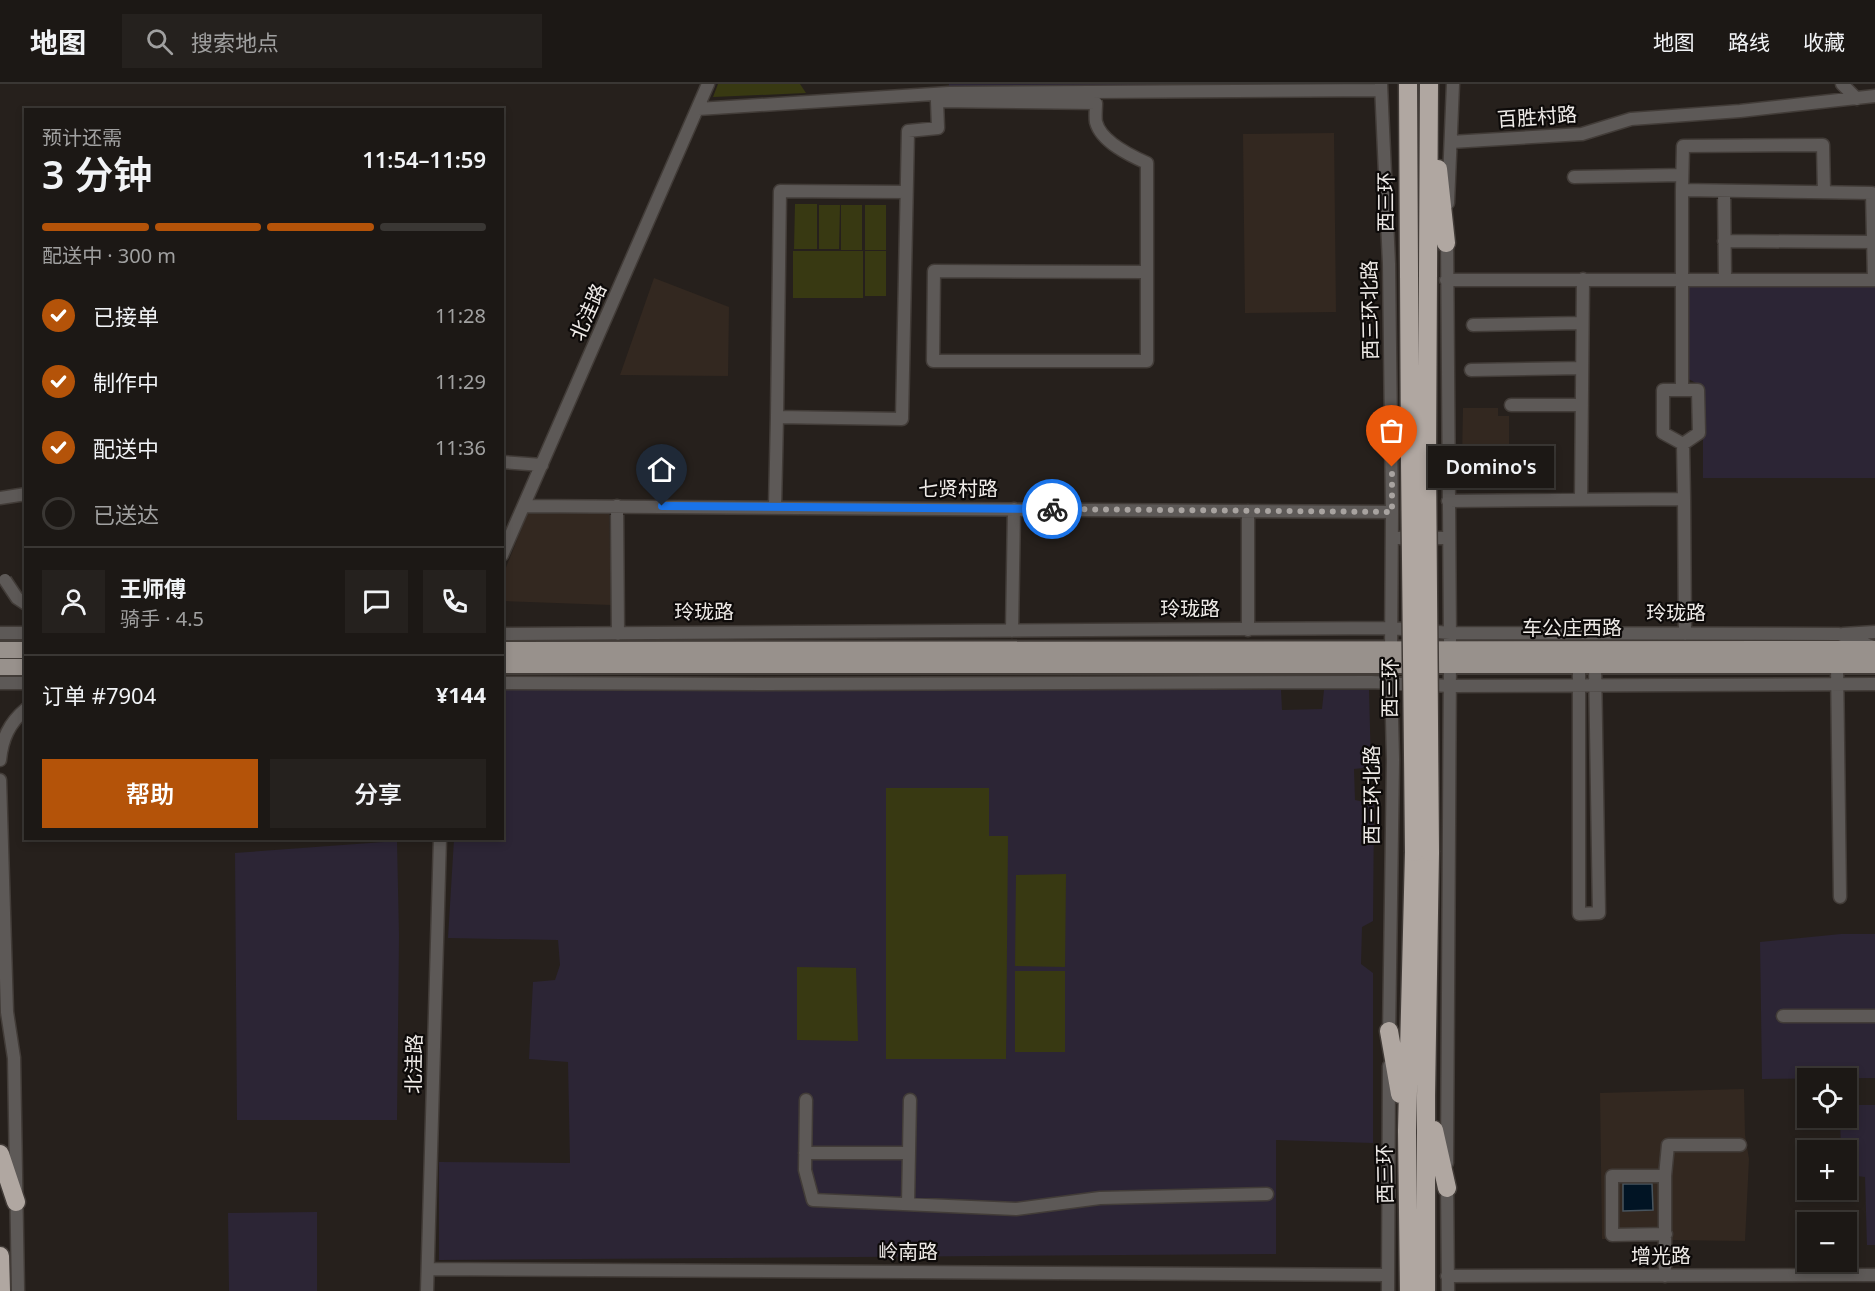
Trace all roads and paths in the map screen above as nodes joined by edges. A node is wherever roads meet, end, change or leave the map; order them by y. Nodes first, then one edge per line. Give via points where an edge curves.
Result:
1 (708, 84) edge
2 (1408, 84) edge
3 (1429, 84) edge
4 (1453, 84) edge
5 (1842, 84) edge
6 (1381, 87) edge
7 (1875, 96) edge
8 (1857, 99) junction
9 (698, 109) junction
10 (1452, 142) junction
11 (1682, 175) junction
12 (1574, 177) dead end
13 (1682, 190) junction
14 (1724, 191) junction
15 (906, 192) junction
16 (1824, 192) junction
17 (1724, 241) junction
18 (1873, 242) junction
19 (1446, 243) junction
20 (1146, 272) junction
21 (1582, 279) junction
22 (1681, 279) junction
23 (1725, 279) junction
24 (1446, 280) junction
25 (1875, 280) edge
26 (1582, 323) junction
27 (1473, 325) dead end
28 (1582, 368) junction
29 (1471, 370) dead end
30 (1682, 389) junction
31 (1511, 405) dead end
32 (1582, 405) junction
33 (777, 417) junction
34 (1683, 444) junction
35 (1419, 461) junction
36 (504, 462) edge
37 (542, 465) junction
38 (24, 494) edge
39 (0, 498) edge
40 (1684, 499) junction
41 (1581, 500) junction
42 (1449, 501) junction
43 (524, 506) junction
44 (616, 506) junction
45 (775, 507) junction
46 (1014, 509) junction
47 (1248, 511) junction
48 (1392, 512) junction
49 (1392, 538) junction
50 (1449, 538) junction
51 (504, 551) edge
52 (1392, 558) junction
53 (2, 575) edge
54 (24, 603) edge
55 (1391, 628) junction
56 (1248, 630) junction
57 (1012, 631) junction
58 (1422, 631) junction
59 (1875, 632) edge
60 (504, 634) edge
61 (618, 634) junction
62 (1685, 634) junction
63 (1839, 634) junction
64 (24, 635) edge
65 (1450, 649) junction
66 (1875, 649) edge
67 (504, 650) edge
68 (24, 651) edge
69 (1391, 657) junction
70 (1422, 657) junction
71 (2, 658) edge
72 (504, 665) edge
73 (1587, 665) junction
74 (1837, 665) junction
75 (1875, 665) edge
76 (24, 666) edge
77 (24, 681) edge
78 (504, 683) edge
79 (1837, 684) junction
80 (1875, 684) edge
81 (1578, 685) junction
82 (1595, 685) junction
83 (1391, 686) junction
84 (1450, 686) junction
85 (1423, 687) junction
86 (21, 713) edge
87 (1449, 743) junction
88 (0, 760) edge
89 (1393, 760) junction
90 (1449, 760) junction
91 (0, 780) edge
92 (440, 840) edge
93 (1422, 852) junction
94 (1840, 897) dead end
95 (1783, 1016) dead end
96 (1875, 1016) edge
97 (1389, 1031) junction
98 (1426, 1096) junction
99 (806, 1100) dead end
100 (910, 1100) dead end
101 (1407, 1131) junction
102 (1740, 1145) dead end
103 (805, 1153) junction
104 (909, 1153) junction
105 (0, 1154) edge
106 (1665, 1176) junction
107 (1447, 1188) junction
108 (1267, 1194) dead end
109 (16, 1202) junction
110 (908, 1204) junction
111 (1665, 1234) junction
112 (0, 1256) edge
113 (428, 1269) junction
114 (1388, 1275) junction
115 (1665, 1275) junction
116 (1875, 1275) edge
117 (1447, 1276) junction
118 (1, 1291) edge
119 (18, 1291) edge
120 (428, 1291) edge
121 (1388, 1291) edge
122 (1409, 1291) edge
123 (1426, 1291) edge
124 (1448, 1291) edge

1 - 9 street, 北洼路
2 - 35 highway, 西三环
3 - 19 highway
3 - 35 highway, 西三环
4 - 10 street
5 - 8 street
6 - 9 street via 949,93
6 - 48 street, 西三环北路 via 1389,264
7 - 8 street, 百胜村路
8 - 10 street, 百胜村路 via 1631,119 1582,134
9 - 37 street, 北洼路
10 - 19 street
11 - 12 street
11 - 13 street
11 - 16 street via 1683,146 1823,145
13 - 14 street
13 - 22 street
14 - 16 street
14 - 17 street
15 - 20 street via 908,131 938,128 938,101 1096,103 1096,123 1102,134 1123,152 1148,163
15 - 33 street via 902,419
15 - 33 street via 780,190
16 - 18 street via 1872,193
17 - 18 street
17 - 23 street
18 - 25 street
19 - 24 street
20 - 20 street via 1147,362 933,361 934,271
21 - 22 street
21 - 24 street
21 - 26 street
22 - 23 street
22 - 30 street
23 - 25 street
24 - 42 street
26 - 27 street
26 - 28 street
28 - 29 street
28 - 32 street
30 - 34 street via 1698,390 1699,433
30 - 34 street via 1663,390 1663,433
31 - 32 street
32 - 41 street
33 - 45 street
34 - 40 street
35 - 93 highway, 西三环, bridge
36 - 37 street
37 - 43 street, 北洼路
38 - 39 street
40 - 41 street
40 - 62 street
41 - 42 street
42 - 50 street
43 - 44 street, 七贤村路
43 - 51 street, 北洼路
44 - 45 street, 七贤村路
44 - 61 street
45 - 46 street, 七贤村路
46 - 47 street, 七贤村路
46 - 57 street
47 - 48 street, 七贤村路
47 - 56 street
48 - 49 street, 西三环北路
49 - 50 street
49 - 52 street, 西三环北路
50 - 65 street
52 - 55 street, 西三环北路
52 - 58 street via 1420,578
53 - 54 street, bridge
55 - 56 street, 玲珑路
55 - 58 street, 玲珑路
55 - 69 street, 西三环北路
56 - 57 street, 玲珑路
57 - 61 street, 玲珑路
58 - 65 street, 玲珑路
58 - 70 street
59 - 63 street
60 - 61 street, 玲珑路
62 - 63 street, 玲珑路
62 - 65 street, 玲珑路
63 - 66 street, 玲珑路
64 - 71 street
65 - 66 main road, 车公庄西路
65 - 70 main road
65 - 73 main road, 车公庄西路
65 - 84 street
67 - 69 main road, 玲珑路 via 1163,651
68 - 71 main road
69 - 70 main road
69 - 72 main road
69 - 83 street, 西三环北路
70 - 85 street
71 - 76 main road
71 - 77 street
73 - 74 main road, 车公庄西路
73 - 81 street
73 - 82 street
74 - 75 main road, 车公庄西路
74 - 79 street
78 - 83 street
79 - 80 street
79 - 82 street
79 - 94 street
81 - 82 street
81 - 82 street via 1579,914 1599,913
81 - 84 street
83 - 85 street
83 - 89 street, 西三环北路
84 - 85 street
84 - 87 street
85 - 87 street via 1423,726
86 - 88 street via 8,729
87 - 90 street
89 - 90 street
89 - 97 street, 西三环北路
90 - 107 street
91 - 109 street via 7,1012 14,1058
92 - 113 street, 北洼路
93 - 98 highway, 西三环
93 - 101 highway, 西三环
95 - 96 street
97 - 101 highway
97 - 114 street, 西三环北路
98 - 107 highway
98 - 123 highway, 西三环
99 - 103 street
100 - 104 street
101 - 122 highway, 西三环
102 - 106 street via 1668,1145
103 - 104 street
103 - 110 street via 813,1200
104 - 110 street
105 - 109 highway
106 - 111 street
106 - 111 street via 1612,1176 1612,1234
107 - 117 street
108 - 110 street via 1100,1198 1016,1209
109 - 119 street
111 - 115 street
112 - 118 highway
113 - 114 street, 岭南路
113 - 120 street, 北洼路
114 - 121 street, 西三环北路
115 - 116 street, 增光路
115 - 117 street, 增光路
117 - 124 street

